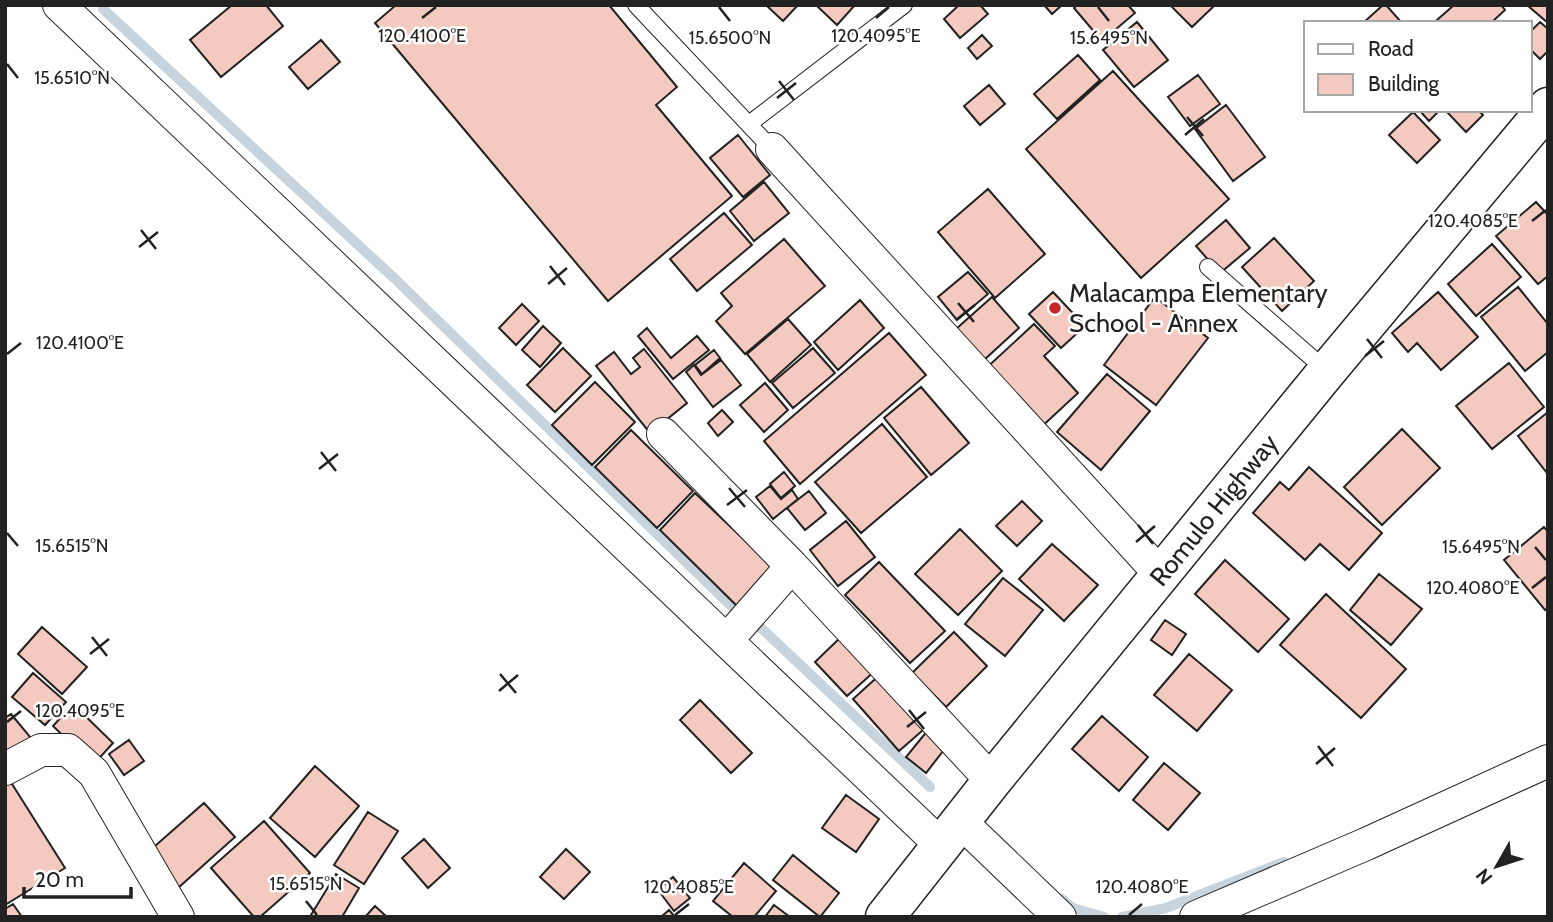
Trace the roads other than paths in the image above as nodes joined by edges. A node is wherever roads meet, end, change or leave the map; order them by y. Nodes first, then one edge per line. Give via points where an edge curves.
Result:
1 (636, 5) edge
2 (904, 5) edge
3 (67, 8) edge
4 (1548, 107) edge
5 (749, 124) junction
6 (772, 149) joint
7 (1208, 267) dead end
8 (1327, 371) junction
9 (663, 434) dead end
10 (792, 566) junction
11 (1162, 576) junction
12 (727, 640) junction
13 (1548, 761) edge
14 (5, 769) edge
15 (992, 781) junction
16 (950, 833) junction
17 (177, 917) edge
18 (885, 917) edge
19 (1060, 917) edge
20 (1196, 917) edge

1 - 5 lane
2 - 5 lane
3 - 12 street
4 - 8 highway, Romulo Highway
5 - 6 lane
6 - 11 street
7 - 8 lane
8 - 11 highway, Romulo Highway
9 - 10 street
10 - 12 street
10 - 15 street
11 - 15 highway, Romulo Highway
12 - 16 street
13 - 20 street
14 - 17 street via 41,750 68,750 94,774
15 - 16 highway, Romulo Highway
16 - 18 highway, Romulo Highway
16 - 19 street

